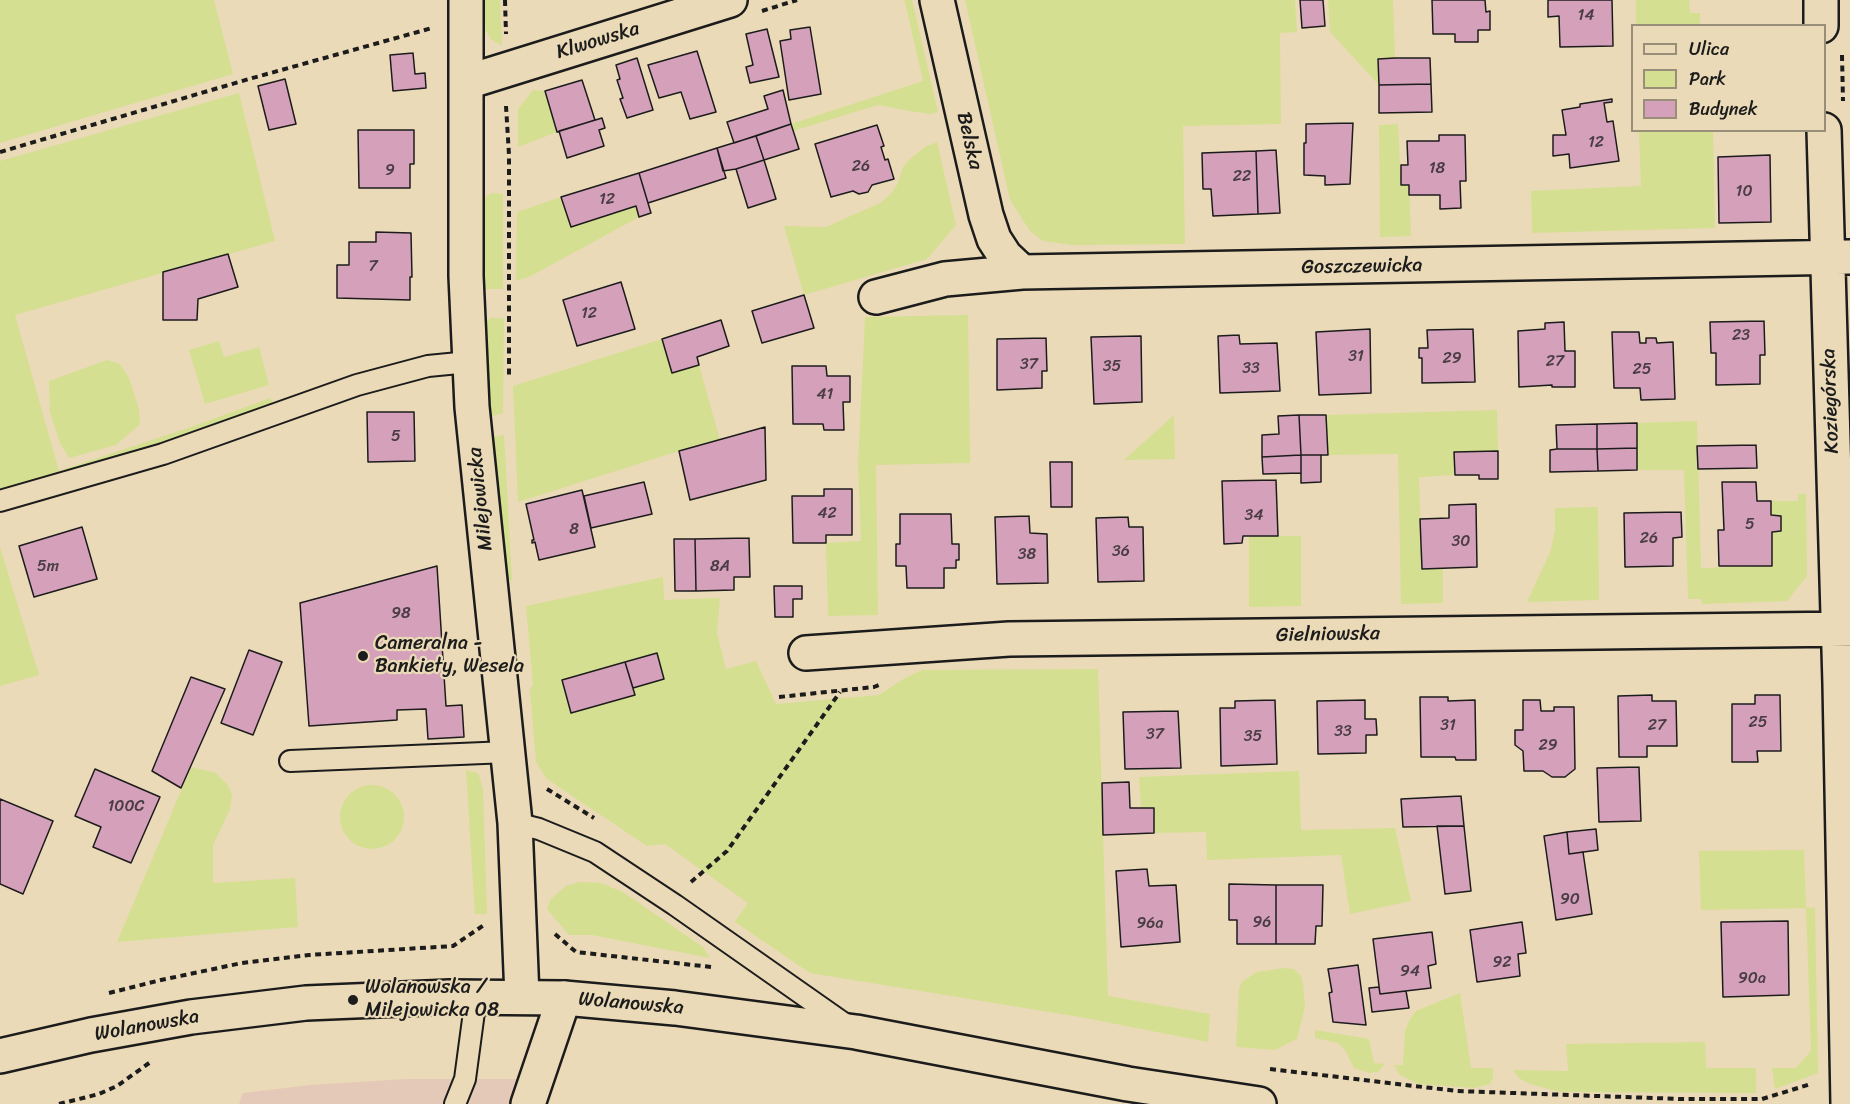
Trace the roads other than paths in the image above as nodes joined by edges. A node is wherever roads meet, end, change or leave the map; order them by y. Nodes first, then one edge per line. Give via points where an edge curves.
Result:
1 (937, 0) edge
2 (1821, 0) edge
3 (741, 7) edge
4 (466, 9) edge
5 (1821, 24) edge
6 (467, 82) junction
7 (1824, 132) edge
8 (1838, 258) edge
9 (1022, 272) junction
10 (876, 297) dead end
11 (469, 362) junction
12 (0, 501) edge
13 (1844, 629) edge
14 (806, 653) dead end
15 (508, 752) junction
16 (290, 761) dead end
17 (515, 823) junction
18 (476, 997) junction
19 (522, 997) junction
20 (564, 998) junction
21 (856, 1032) junction
22 (0, 1056) edge
23 (1848, 1092) edge
24 (455, 1104) edge
25 (528, 1104) edge
26 (1260, 1104) edge

1 - 9 street, Belska via 986,215 994,239
2 - 5 street
3 - 6 street, Klwowska
4 - 6 street, Milejowicka
6 - 11 street, Milejowicka
7 - 8 street, Koziegórska
8 - 9 street, Goszczewicka
8 - 13 street, Koziegórska
9 - 10 street, Goszczewicka via 945,279
11 - 12 lane via 428,366 357,385 163,454
11 - 15 street, Milejowicka
13 - 14 street, Gielniowska via 1009,639
13 - 23 street, Koziegórska
15 - 16 lane
15 - 17 street, Milejowicka
17 - 19 street, Milejowicka
17 - 21 lane via 595,852
18 - 19 street, Wolanowska
18 - 22 street, Wolanowska via 306,1003 191,1017
18 - 24 lane via 465,1079
19 - 20 street, Wolanowska
20 - 21 street, Wolanowska
20 - 25 street
21 - 26 street, Wolanowska via 1128,1084

